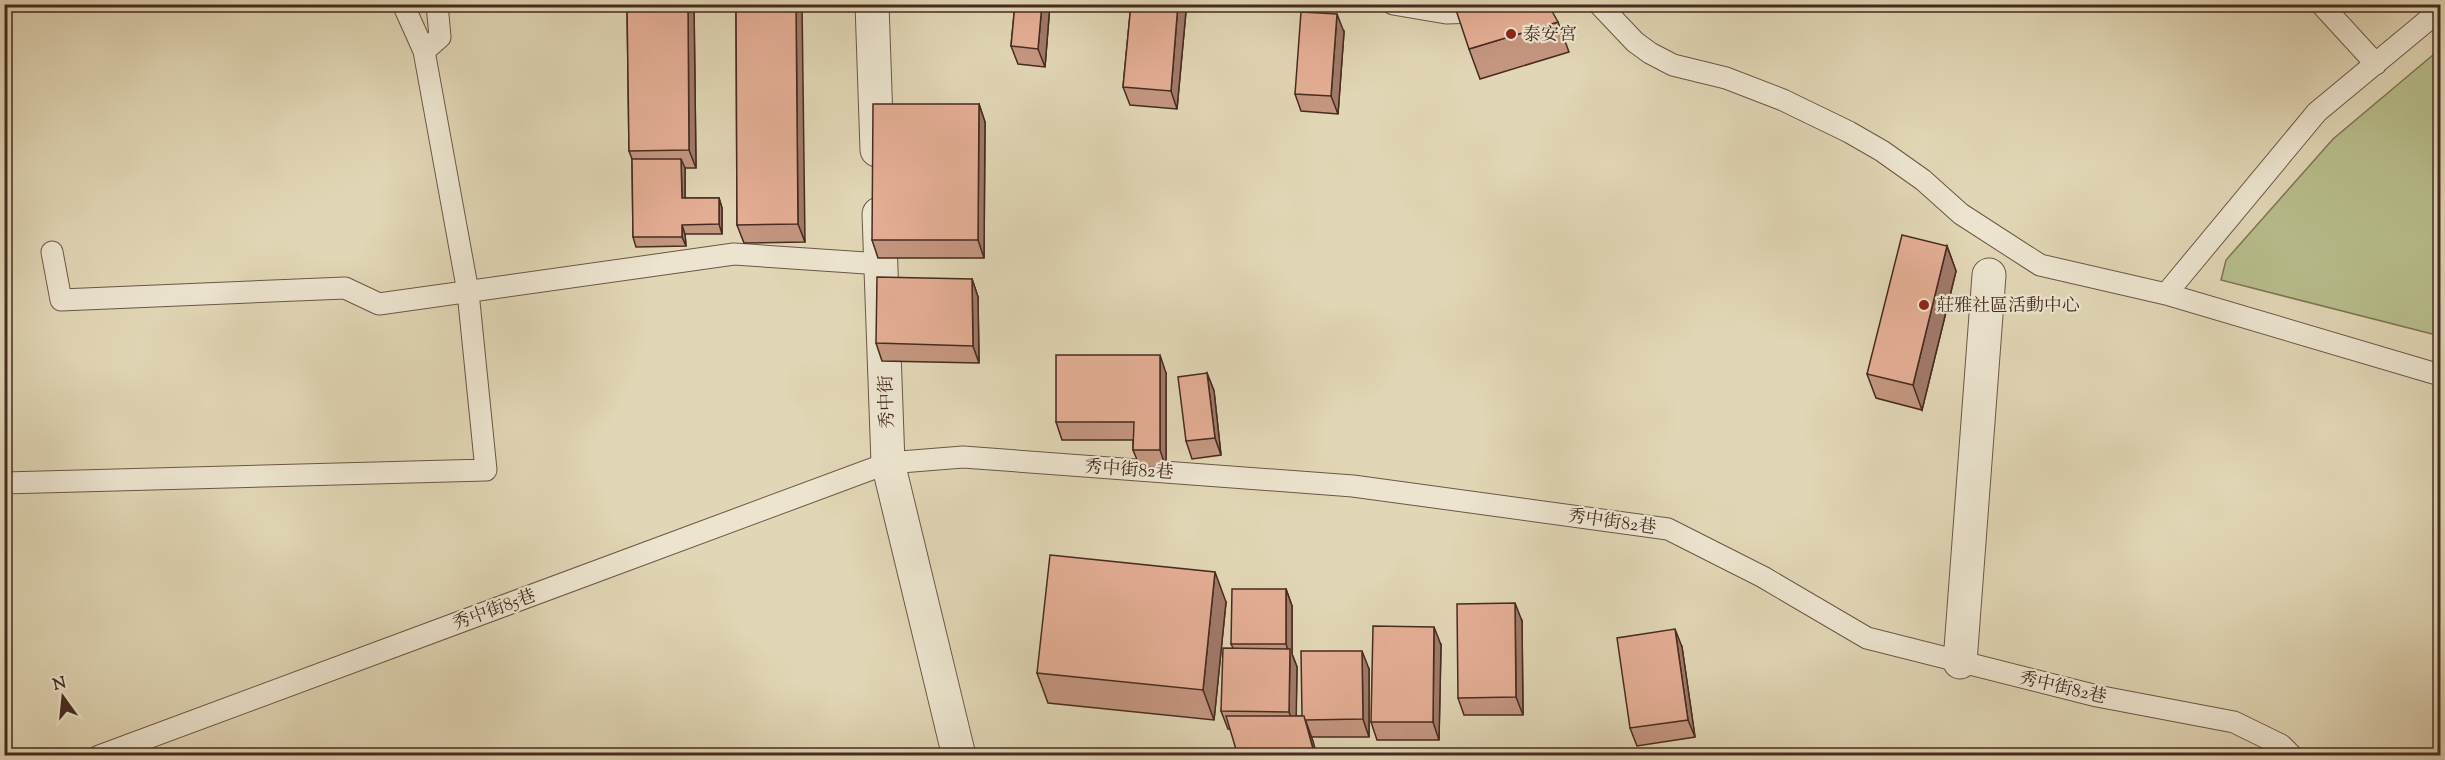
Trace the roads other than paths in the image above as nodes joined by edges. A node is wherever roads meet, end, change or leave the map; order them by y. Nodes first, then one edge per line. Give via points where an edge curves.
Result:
1 (404, 4) edge
2 (437, 4) edge
3 (872, 4) edge
4 (1393, 4) edge
5 (1536, 4) edge
6 (1599, 4) edge
7 (2321, 4) edge
8 (2440, 10) edge
9 (424, 51) junction
10 (2376, 64) junction
11 (52, 252) dead end
12 (881, 264) junction
13 (1989, 275) dead end
14 (468, 292) junction
15 (2166, 294) junction
16 (2440, 375) edge
17 (888, 463) junction
18 (4, 483) edge
19 (1960, 662) junction
20 (99, 756) edge
21 (959, 756) edge
22 (2292, 756) edge

1 - 9 lane
2 - 9 lane via 440,37
3 - 12 street, 秀中街
4 - 5 lane via 1446,13
6 - 15 lane via 1650,53 1783,100 1882,151 1961,214 2040,264
7 - 10 lane
8 - 10 lane
9 - 14 lane
10 - 15 lane via 2317,112
11 - 14 lane via 61,300 345,288 379,304
12 - 14 lane via 734,254
12 - 17 street, 秀中街
13 - 19 street
14 - 18 lane via 486,470
15 - 16 lane
17 - 19 lane, 秀中街82巷 via 963,457 1353,486 1668,529 1763,577 1867,638
17 - 20 lane, 秀中街85巷
17 - 21 street, 秀中街
19 - 22 lane, 秀中街82巷 via 2097,696 2234,722 2281,746

